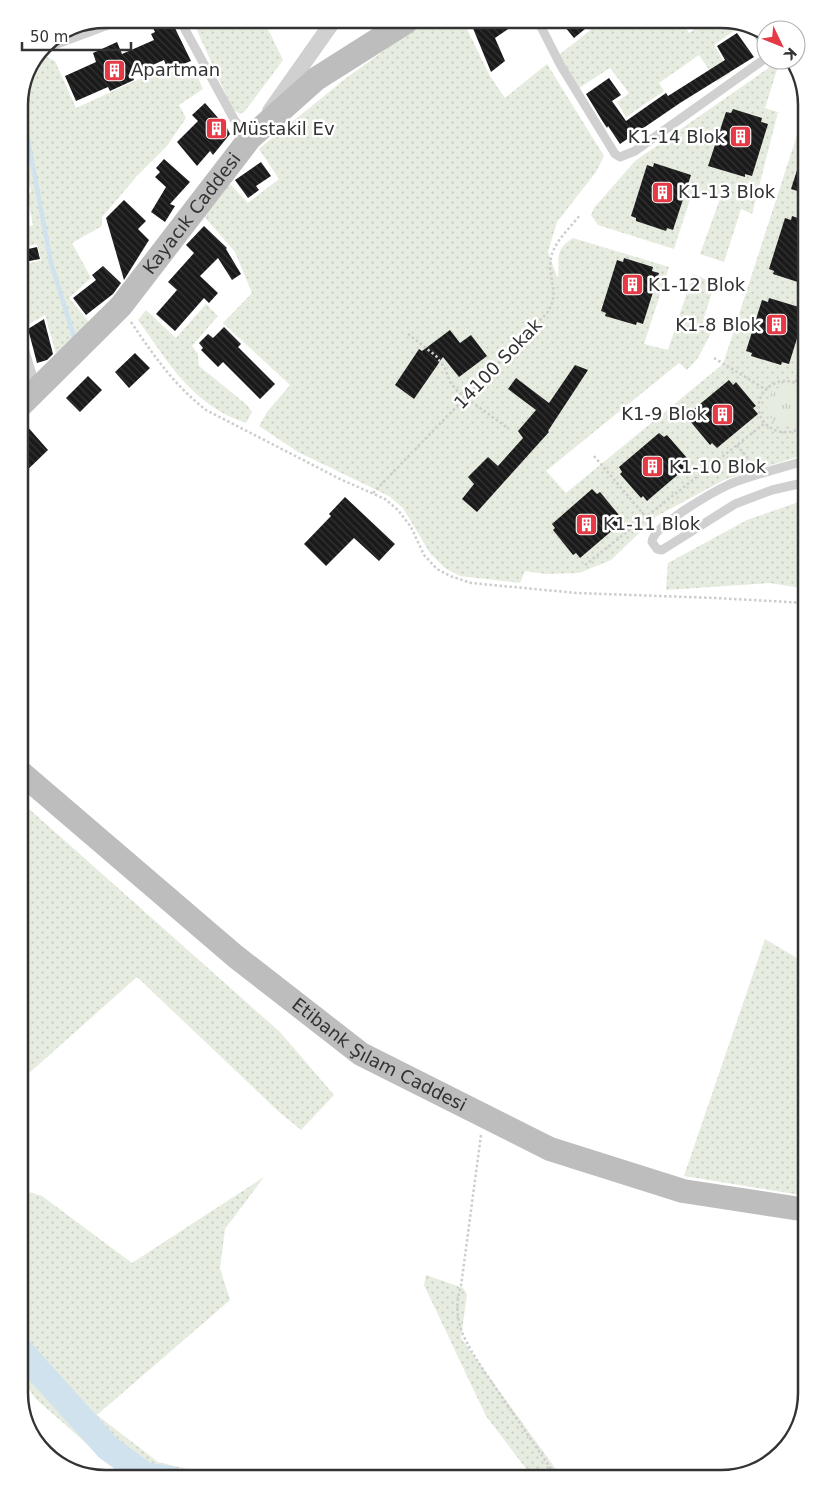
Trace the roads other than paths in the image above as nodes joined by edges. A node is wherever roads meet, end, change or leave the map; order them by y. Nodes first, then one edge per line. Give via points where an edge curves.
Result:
1 (99, 28) edge
2 (184, 28) edge
3 (328, 28) edge
4 (397, 28) edge
5 (542, 28) edge
6 (57, 44) edge
7 (756, 65) edge
8 (250, 138) junction
9 (28, 362) edge
10 (37, 391) junction
11 (28, 399) edge
12 (798, 463) edge
13 (798, 485) edge
14 (28, 779) edge
15 (798, 1209) edge

1 - 6 lane
2 - 8 lane via 234,121
3 - 8 street
4 - 8 street, Kayacık Caddesi via 316,79
5 - 7 lane via 561,66 615,154 620,157 635,151
8 - 10 street, Kayacık Caddesi via 121,306
9 - 10 lane
10 - 11 street, Kayacık Caddesi
12 - 13 lane via 729,485 670,520 653,535 652,542 659,550 666,548 744,500
14 - 15 street, Etibank Şılam Caddesi via 235,956 362,1054 550,1149 683,1191

